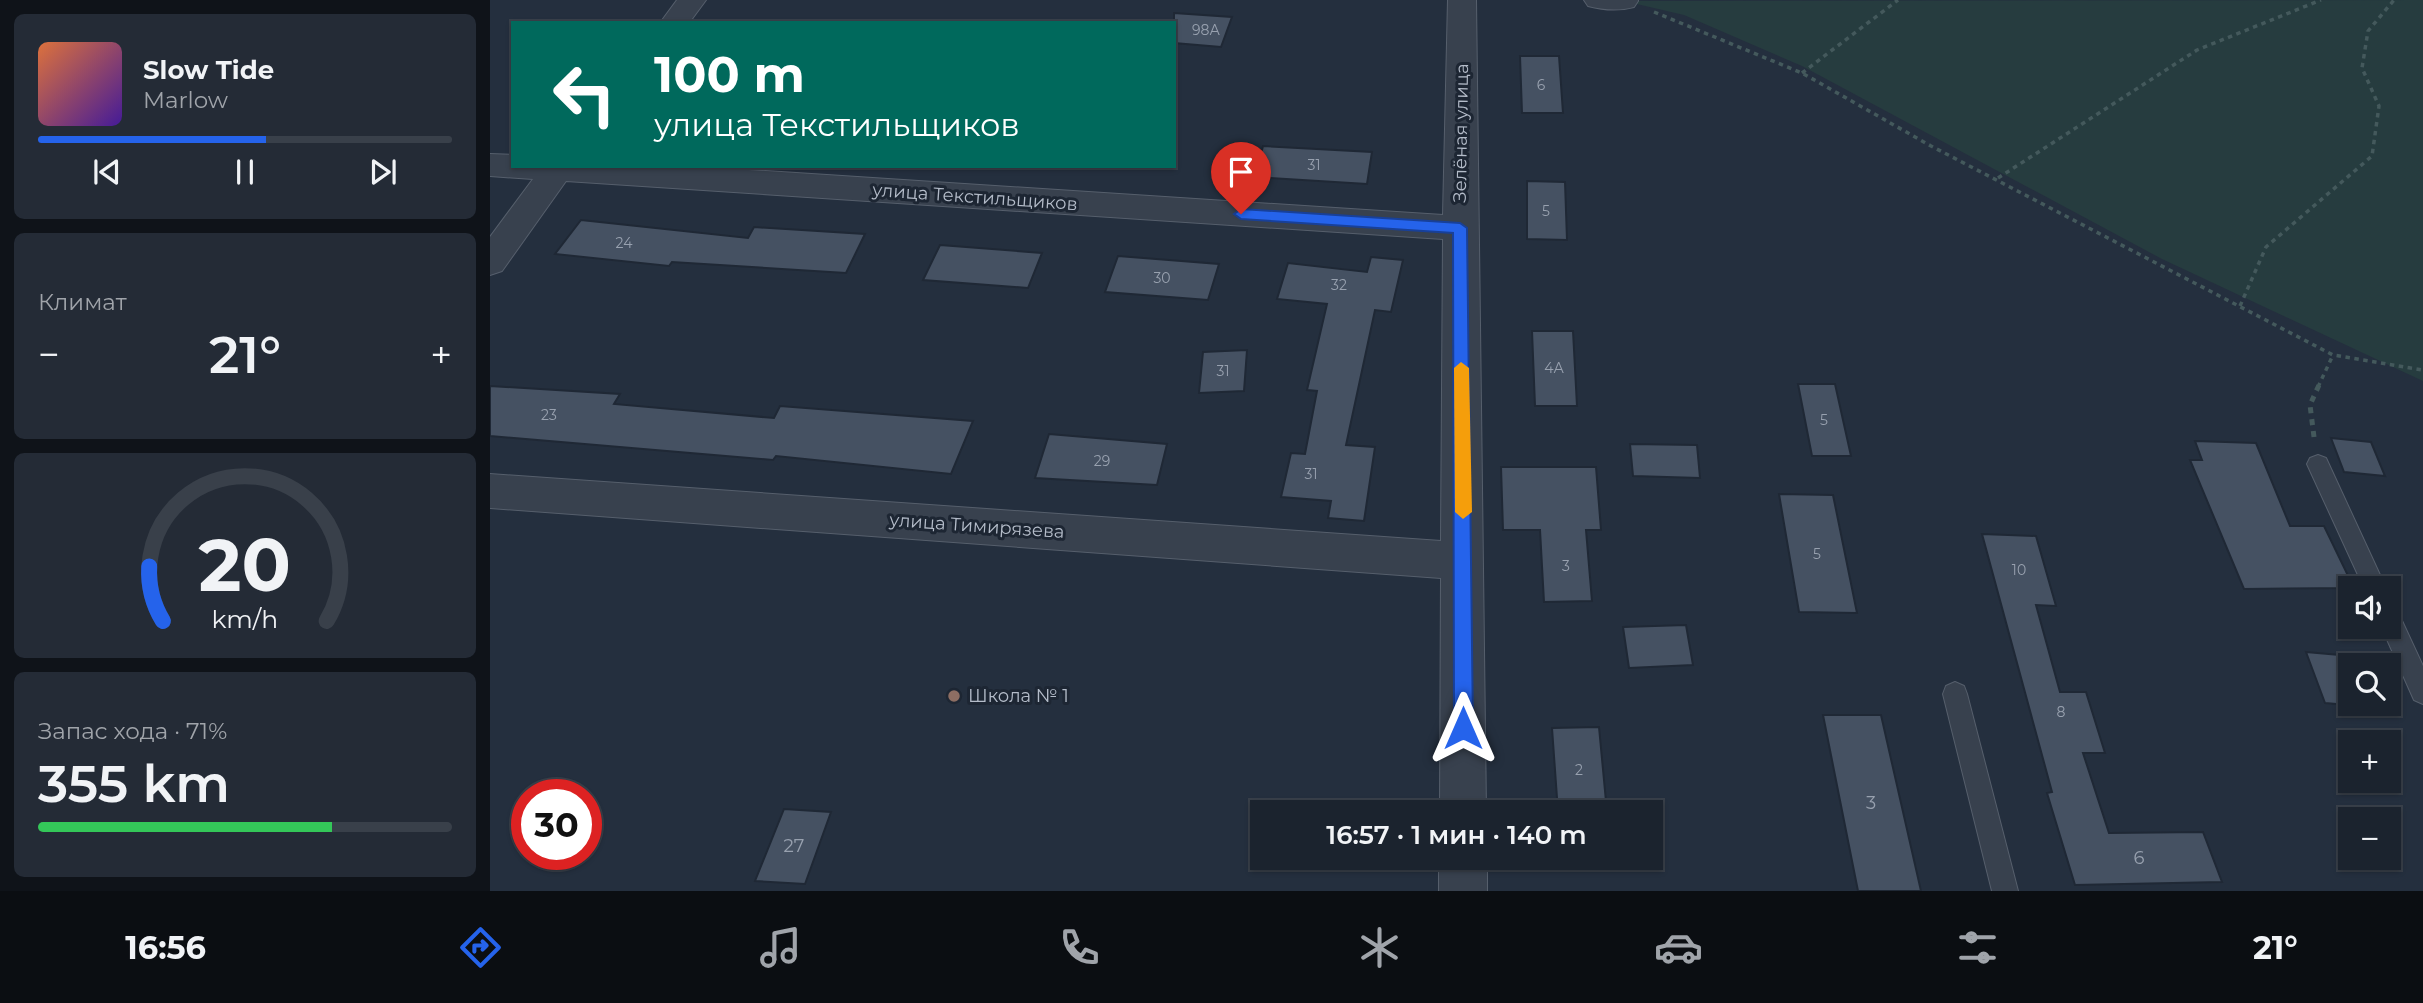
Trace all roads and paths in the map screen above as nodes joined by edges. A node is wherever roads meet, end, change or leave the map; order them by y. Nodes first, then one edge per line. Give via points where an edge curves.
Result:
1 (692, 0) edge
2 (1462, 0) edge
3 (1598, 0) edge
4 (1898, 0) edge
5 (2321, 0) edge
6 (2394, 0) edge
7 (1624, 1) edge
8 (676, 21) edge
9 (1802, 73) junction
10 (490, 165) edge
11 (511, 166) edge
12 (559, 168) edge
13 (1997, 179) junction
14 (1460, 228) junction
15 (490, 262) edge
16 (2239, 306) junction
17 (2333, 355) junction
18 (2423, 370) edge
19 (2318, 464) joint
20 (490, 491) edge
21 (1464, 561) junction
22 (2369, 576) edge
23 (2399, 639) edge
24 (2423, 692) edge
25 (1955, 694) dead end
26 (1463, 800) edge
27 (1463, 870) edge
28 (1463, 891) edge
29 (2006, 891) edge

1 - 8 street
2 - 14 street, Зелёная улица
3 - 7 street
4 - 9 path
5 - 13 path via 2197,50
6 - 16 path via 2368,31 2362,68 2379,107 2372,156 2266,247
7 - 9 path
9 - 13 path
10 - 11 street, улица Текстильщиков
12 - 14 street, улица Текстильщиков
12 - 15 street
13 - 16 path
14 - 21 street, Зелёная улица
16 - 17 path
17 - 18 path
17 - 19 path via 2310,405
19 - 22 lane
20 - 21 street, улица Тимирязева
21 - 26 street, Зелёная улица
23 - 24 lane
25 - 29 lane
27 - 28 street

